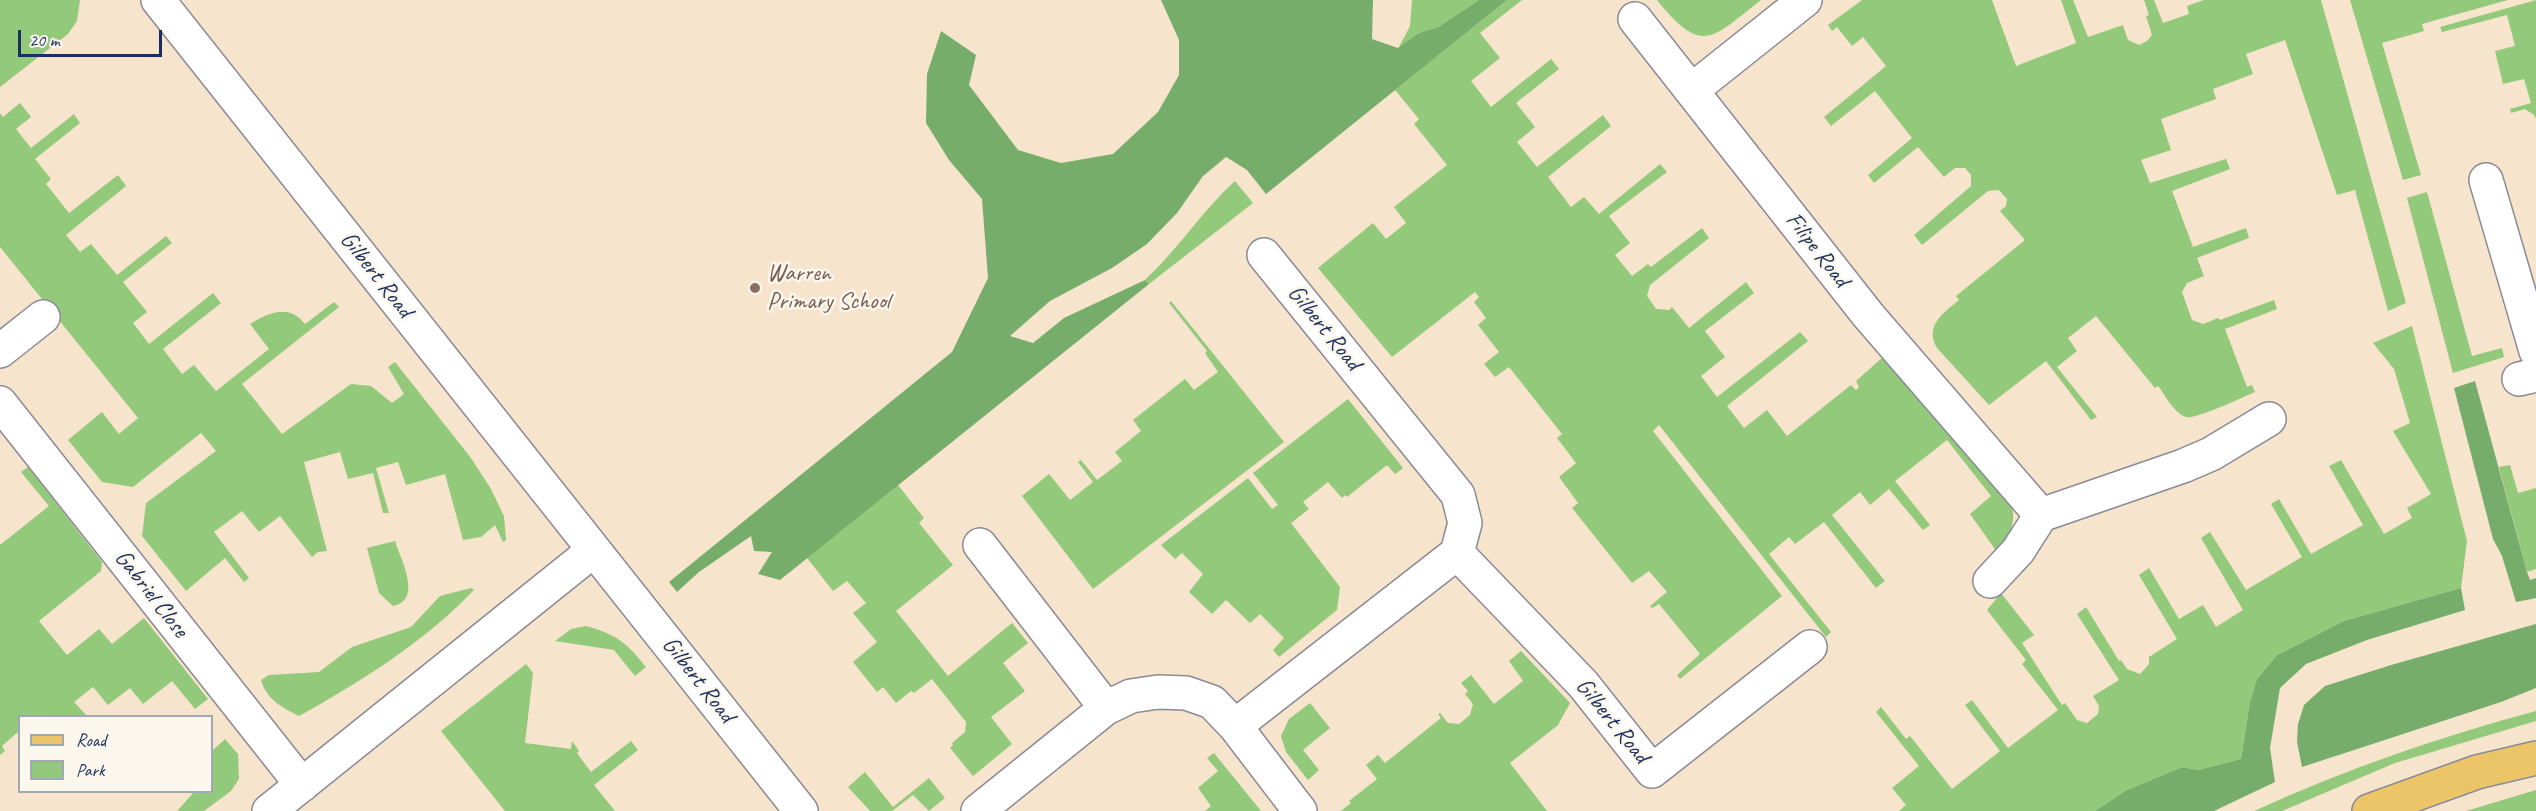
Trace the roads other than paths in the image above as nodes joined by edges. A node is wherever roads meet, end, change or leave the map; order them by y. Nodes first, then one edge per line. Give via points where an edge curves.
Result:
1 (158, 0) edge
2 (1805, 0) edge
3 (1635, 19) dead end
4 (1692, 90) junction
5 (2486, 180) dead end
6 (1264, 255) dead end
7 (43, 317) dead end
8 (0, 351) edge
9 (2536, 351) edge
10 (0, 403) edge
11 (2269, 419) dead end
12 (2040, 515) junction
13 (980, 545) dead end
14 (594, 550) junction
15 (1457, 553) junction
16 (1990, 581) dead end
17 (1810, 647) dead end
18 (1106, 708) junction
19 (1235, 726) junction
20 (2536, 758) edge
21 (302, 786) junction
22 (269, 811) edge
23 (801, 811) edge
24 (978, 811) edge
25 (1300, 811) edge
26 (2369, 811) edge

1 - 14 street, Gilbert Road
2 - 4 street
3 - 4 street, Filipe Road
4 - 12 street, Filipe Road via 1868,315
5 - 9 street
6 - 15 street, Gilbert Road via 1458,495 1465,523
7 - 8 street
10 - 21 street, Gabriel Close
11 - 12 street via 2183,466
12 - 16 street via 2018,551
13 - 18 street
14 - 21 street
14 - 23 street, Gilbert Road
15 - 17 street, Gilbert Road via 1583,684 1652,771
15 - 19 street
18 - 19 street via 1131,696 1186,693 1212,702
18 - 24 street
19 - 25 street
20 - 26 main road via 2477,772
21 - 22 street

